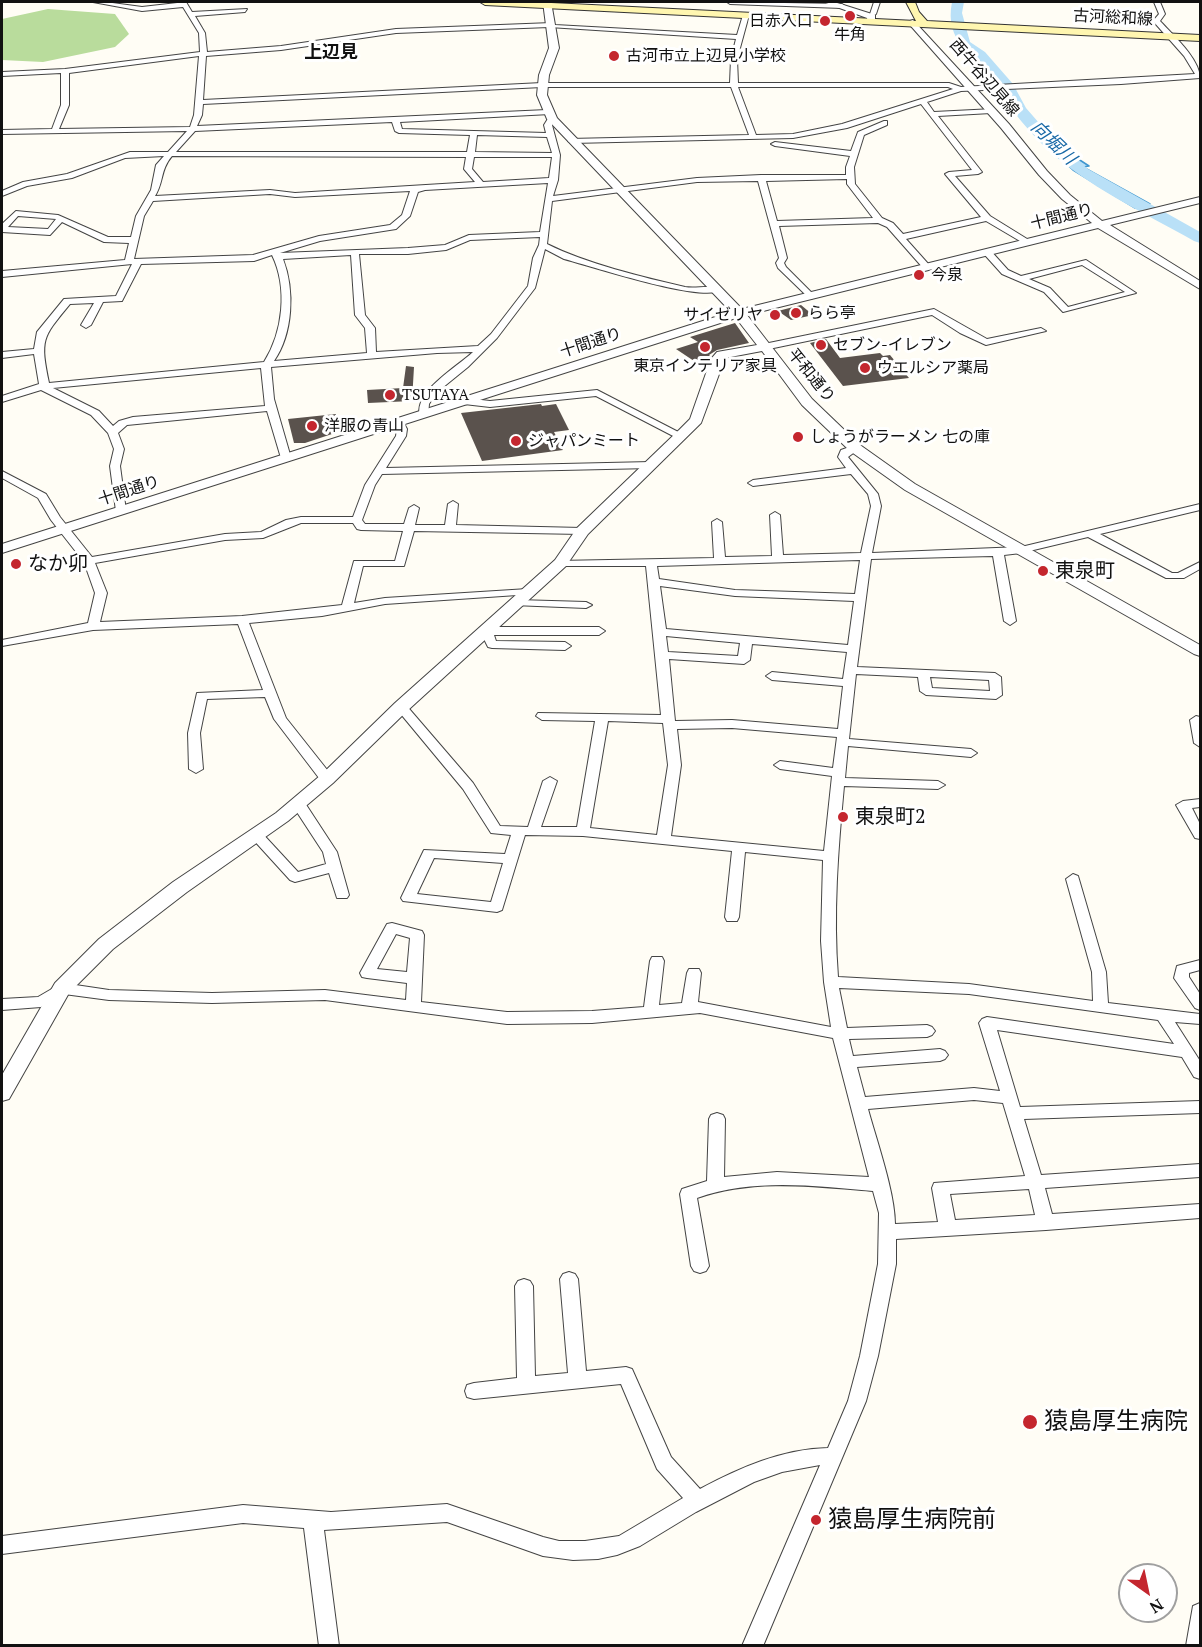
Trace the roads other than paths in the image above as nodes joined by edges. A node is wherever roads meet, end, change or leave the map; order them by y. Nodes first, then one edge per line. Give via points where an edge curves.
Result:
1 (96, 2) edge
2 (485, 2) edge
3 (492, 2) edge
4 (730, 2) edge
5 (750, 2) edge
6 (877, 2) edge
7 (900, 2) edge
8 (911, 2) edge
9 (1156, 2) edge
10 (185, 3) edge
11 (548, 3) edge
12 (838, 3) edge
13 (244, 10) dead end
14 (190, 14) junction
15 (746, 15) junction
16 (872, 17) junction
17 (913, 23) junction
18 (924, 24) junction
19 (552, 26) junction
20 (1168, 36) junction
21 (738, 37) junction
22 (1200, 38) edge
23 (204, 53) junction
24 (65, 71) junction
25 (2, 74) edge
26 (1200, 76) edge
27 (542, 85) junction
28 (734, 86) junction
29 (977, 89) junction
30 (199, 102) junction
31 (923, 102) junction
32 (901, 110) junction
33 (991, 111) junction
34 (932, 114) junction
35 (550, 116) junction
36 (396, 122) junction
37 (55, 130) junction
38 (192, 130) junction
39 (2, 132) edge
40 (474, 133) junction
41 (551, 135) junction
42 (756, 136) junction
43 (572, 141) junction
44 (170, 153) junction
45 (471, 153) junction
46 (856, 154) junction
47 (556, 156) junction
48 (761, 177) junction
49 (849, 177) junction
50 (554, 180) junction
51 (481, 184) junction
52 (423, 188) junction
53 (620, 190) junction
54 (2, 194) edge
55 (149, 199) junction
56 (548, 199) junction
57 (1200, 200) edge
58 (61, 218) junction
59 (987, 218) junction
60 (879, 220) junction
61 (1106, 223) junction
62 (774, 224) junction
63 (2, 229) edge
64 (544, 234) junction
65 (902, 237) junction
66 (134, 240) junction
67 (1028, 242) junction
68 (543, 245) junction
69 (355, 252) junction
70 (987, 252) junction
71 (277, 255) junction
72 (133, 262) junction
73 (927, 267) junction
74 (2, 274) edge
75 (1022, 278) junction
76 (1200, 278) edge
77 (1200, 286) edge
78 (717, 290) junction
79 (810, 296) junction
80 (100, 300) junction
81 (739, 313) junction
82 (86, 325) dead end
83 (1041, 331) dead end
84 (764, 347) junction
85 (479, 350) junction
86 (38, 351) junction
87 (2, 355) edge
88 (372, 356) junction
89 (266, 366) junction
90 (43, 384) junction
91 (2, 399) edge
92 (464, 401) junction
93 (272, 408) junction
94 (424, 414) junction
95 (398, 422) junction
96 (113, 432) junction
97 (681, 436) junction
98 (855, 448) junction
99 (286, 458) junction
100 (651, 465) junction
101 (854, 470) junction
102 (380, 471) junction
103 (2, 474) edge
104 (753, 483) dead end
105 (453, 504) dead end
106 (1200, 507) edge
107 (414, 508) dead end
108 (121, 511) junction
109 (775, 515) dead end
110 (357, 520) junction
111 (717, 522) dead end
112 (66, 528) junction
113 (409, 529) junction
114 (450, 530) junction
115 (582, 531) junction
116 (1089, 533) junction
117 (2, 549) edge
118 (1021, 550) junction
119 (998, 552) junction
120 (867, 556) junction
121 (778, 558) junction
122 (720, 560) junction
123 (89, 561) junction
124 (561, 563) junction
125 (651, 563) junction
126 (1200, 565) edge
127 (653, 582) junction
128 (523, 598) junction
129 (860, 598) junction
130 (586, 605) dead end
131 (347, 608) junction
132 (242, 620) junction
133 (1010, 621) dead end
134 (93, 626) junction
135 (486, 631) junction
136 (598, 631) dead end
137 (660, 632) junction
138 (746, 639) junction
139 (2, 643) edge
140 (565, 646) dead end
141 (854, 649) junction
142 (1200, 651) edge
143 (662, 655) junction
144 (923, 673) junction
145 (772, 676) dead end
146 (850, 677) junction
147 (271, 693) junction
148 (401, 707) junction
149 (542, 716) dead end
150 (602, 719) junction
151 (1200, 721) edge
152 (669, 722) junction
153 (843, 738) junction
154 (1200, 743) edge
155 (971, 753) dead end
156 (780, 765) dead end
157 (196, 769) dead end
158 (838, 778) junction
159 (327, 779) junction
160 (550, 781) dead end
161 (938, 785) dead end
162 (1200, 803) edge
163 (298, 804) junction
164 (526, 831) junction
165 (583, 832) junction
166 (256, 835) junction
167 (1200, 835) edge
168 (663, 840) junction
169 (740, 848) junction
170 (830, 856) junction
171 (511, 859) junction
172 (334, 867) junction
173 (1073, 879) dead end
174 (342, 895) dead end
175 (732, 917) dead end
176 (657, 961) dead end
177 (1200, 965) edge
178 (694, 973) dead end
179 (414, 978) dead end
180 (831, 982) junction
181 (62, 988) junction
182 (2, 1004) edge
183 (413, 1004) junction
184 (1200, 1004) edge
185 (1101, 1008) junction
186 (689, 1009) junction
187 (651, 1012) junction
188 (1162, 1014) junction
189 (1200, 1018) edge
190 (927, 1031) dead end
191 (840, 1034) junction
192 (1187, 1052) junction
193 (940, 1055) dead end
194 (847, 1062) junction
195 (1200, 1073) edge
196 (2, 1093) edge
197 (858, 1104) junction
198 (1012, 1106) junction
199 (1200, 1107) edge
200 (717, 1119) dead end
201 (1200, 1171) edge
202 (1035, 1181) junction
203 (715, 1185) junction
204 (881, 1185) junction
205 (1200, 1211) edge
206 (1046, 1223) junction
207 (948, 1229) junction
208 (888, 1232) junction
209 (700, 1266) dead end
210 (568, 1279) dead end
211 (524, 1286) dead end
212 (579, 1380) junction
213 (526, 1386) junction
214 (474, 1391) dead end
215 (835, 1456) junction
216 (697, 1500) junction
217 (314, 1520) junction
218 (2, 1545) edge
219 (1200, 1613) edge
220 (329, 1646) edge
221 (752, 1646) edge
222 (1196, 1646) edge

1 - 10 street via 142,9
2 - 3 main road, 古河総和線
3 - 11 main road, 古河総和線
4 - 5 street
5 - 12 street
6 - 16 street
7 - 17 main road
8 - 18 main road
9 - 20 street via 1162,14 1156,21
10 - 14 street
11 - 15 main road, 古河総和線
11 - 19 street
12 - 16 street
13 - 14 street
14 - 23 street via 202,33
15 - 16 main road, 古河総和線
15 - 21 street
16 - 17 main road, 古河総和線
17 - 18 main road, 古河総和線
17 - 29 street, 西牛谷辺見線
18 - 20 main road, 古河総和線
18 - 29 street, 西牛谷辺見線
19 - 21 street
19 - 23 street via 413,30 281,48
19 - 27 street via 554,48
20 - 22 main road, 古河総和線
20 - 26 street
21 - 28 street
23 - 24 street
23 - 30 street
24 - 25 street
24 - 37 street via 65,105
26 - 29 street
27 - 28 street
27 - 30 street
27 - 35 street, 平和通り
28 - 29 street via 949,85
28 - 42 street
29 - 31 street
29 - 33 street, 西牛谷辺見線
29 - 61 street, 西牛谷辺見線
30 - 38 street
31 - 32 street
31 - 34 street
32 - 42 street via 803,135
32 - 46 street via 898,117 863,132
33 - 34 street
33 - 61 street, 西牛谷辺見線 via 1066,197
34 - 59 street via 978,172 949,174
35 - 36 street
35 - 41 street
35 - 43 street, 平和通り
36 - 38 street
36 - 40 street via 399,131
37 - 38 street
37 - 39 street
38 - 44 street
40 - 41 street
40 - 45 street
41 - 47 street
42 - 43 street
42 - 46 street via 759,144
43 - 53 street, 平和通り
44 - 45 street
44 - 54 street via 116,156 84,171 25,184
44 - 55 street via 160,165
45 - 47 street
45 - 51 street via 468,169
46 - 49 street
47 - 50 street
48 - 49 street
48 - 53 street
48 - 62 street
49 - 60 street via 853,188
50 - 51 street
50 - 56 street
51 - 52 street
52 - 55 street
52 - 71 street via 414,190 406,216 393,227 319,239
53 - 56 street
53 - 78 street, 平和通り
55 - 66 street
56 - 64 street
57 - 61 street, 十間通り
58 - 63 street via 50,232
58 - 63 street via 16,213
58 - 66 street via 107,240
59 - 65 street
59 - 67 street
60 - 62 street
60 - 65 street
61 - 67 street, 十間通り
61 - 76 street, 西牛谷辺見線
61 - 77 street, 西牛谷辺見線
62 - 79 street via 782,268
64 - 68 street
64 - 69 street via 469,238 446,247 417,250
65 - 73 street
66 - 72 street
67 - 70 street, 十間通り
68 - 78 street via 567,257 688,290
68 - 85 street via 532,286
69 - 71 street
69 - 88 street via 360,315 370,328
70 - 73 street, 十間通り
70 - 75 street via 1005,272
71 - 72 street via 238,260
71 - 89 street via 286,284 285,307 278,348
72 - 74 street
72 - 80 street via 119,299
73 - 79 street, 十間通り
75 - 75 street via 1047,290 1066,310 1132,292 1083,262
78 - 81 street, 平和通り
79 - 81 street, 十間通り
80 - 82 street
80 - 86 street via 67,301 42,332
81 - 84 street, 平和通り
81 - 92 street, 十間通り
83 - 84 street via 986,342 934,312
84 - 97 street via 717,359 696,420
84 - 98 street, 平和通り via 807,402
85 - 88 street
85 - 94 street via 432,391 424,404
86 - 87 street
86 - 90 street
88 - 89 street
89 - 90 street
89 - 93 street
90 - 91 street
90 - 96 street via 95,413
92 - 94 street, 十間通り
92 - 97 street via 490,404 597,393
93 - 96 street via 133,420
93 - 99 street
94 - 95 street, 十間通り
95 - 99 street, 十間通り
95 - 102 street via 401,436
96 - 108 street via 119,449 115,466
97 - 100 street
98 - 101 street via 843,457
98 - 118 street, 平和通り via 910,487
99 - 108 street, 十間通り
100 - 102 street
100 - 115 street
101 - 104 street
101 - 120 street via 876,500
102 - 110 street via 370,485
103 - 112 street via 42,496
105 - 114 street
106 - 116 street
107 - 113 street
108 - 112 street, 十間通り
109 - 121 street
110 - 113 street via 361,527
110 - 123 street via 301,520 263,535 225,537
111 - 122 street
112 - 117 street, 十間通り
112 - 123 street
113 - 114 street
113 - 131 street via 400,564 358,563
114 - 115 street
115 - 124 street
116 - 118 street
116 - 126 street via 1170,576 1180,576
118 - 119 street
118 - 142 street, 平和通り
119 - 120 street
119 - 133 street
120 - 121 street
120 - 129 street
121 - 122 street
122 - 125 street
123 - 134 street via 101,593
124 - 125 street
124 - 128 street
125 - 127 street
127 - 129 street via 735,593
127 - 137 street
128 - 130 street
128 - 131 street via 385,601
128 - 135 street
129 - 141 street
131 - 132 street
132 - 134 street
132 - 147 street
134 - 139 street
135 - 136 street
135 - 140 street via 492,644
135 - 148 street
137 - 138 street
137 - 143 street
138 - 141 street
138 - 143 street via 744,660
141 - 146 street
143 - 152 street
144 - 144 street via 994,677 996,696 926,691
144 - 146 street
145 - 146 street
146 - 153 street
147 - 157 street via 201,696 194,733
147 - 159 street via 280,718
148 - 159 street
148 - 164 street via 468,786 496,830
149 - 150 street
150 - 152 street
150 - 165 street
151 - 154 street via 1196,720
152 - 153 street via 732,724
152 - 168 street via 676,767
153 - 155 street
153 - 158 street
156 - 158 street
158 - 161 street
158 - 170 street
159 - 163 street
160 - 164 street
162 - 167 street via 1183,806
163 - 166 street
163 - 172 street via 330,852
164 - 165 street
164 - 171 street
165 - 168 street
166 - 172 street via 295,877
166 - 181 street via 106,944
168 - 169 street
169 - 170 street
169 - 175 street
170 - 180 street via 827,909
171 - 171 street via 496,907 408,898 429,853
172 - 174 street
173 - 185 street via 1099,972
176 - 187 street
177 - 184 street via 1182,970 1181,978
178 - 186 street
179 - 183 street
180 - 185 street via 969,989
180 - 191 street
181 - 182 street via 41,1002
181 - 183 street via 109,995 212,998 326,995
181 - 196 street
183 - 187 street via 507,1018
185 - 188 street
186 - 187 street
186 - 191 street via 700,1007
188 - 189 street
188 - 192 street
190 - 191 street
191 - 194 street
192 - 195 street
192 - 198 street via 987,1023
193 - 194 street
194 - 197 street
197 - 198 street via 974,1094
197 - 204 street
198 - 199 street
198 - 202 street
200 - 203 street
201 - 202 street
202 - 206 street
202 - 207 street via 940,1188
203 - 204 street via 741,1179 785,1177
203 - 209 street via 688,1194
204 - 208 street
205 - 206 street
206 - 207 street
207 - 208 street
208 - 215 street via 887,1264 869,1356 857,1401
210 - 212 street
211 - 213 street
212 - 213 street
212 - 216 street via 626,1375 664,1462
213 - 214 street
215 - 216 street via 811,1455 776,1465
215 - 221 street
216 - 217 street via 623,1544 571,1552 447,1514
217 - 218 street via 243,1514
217 - 220 street
219 - 222 street

